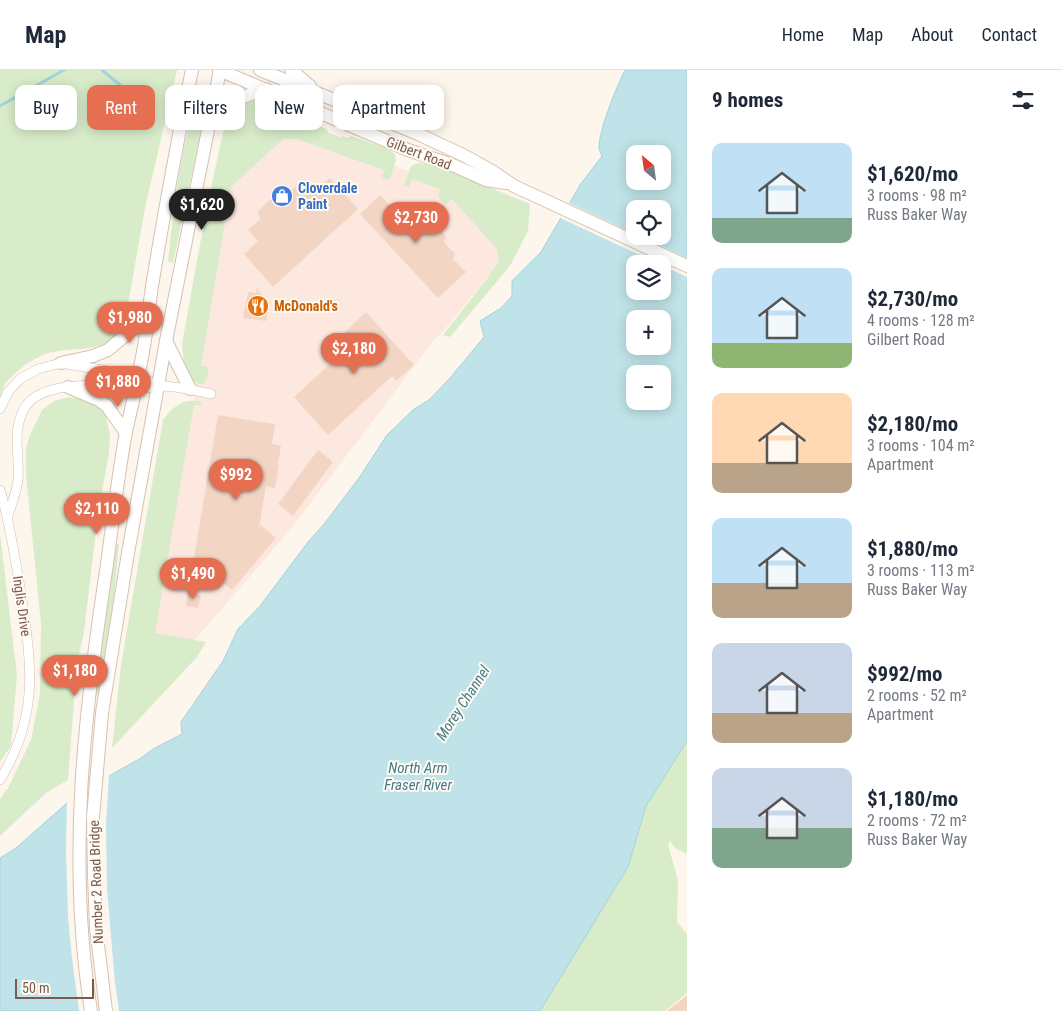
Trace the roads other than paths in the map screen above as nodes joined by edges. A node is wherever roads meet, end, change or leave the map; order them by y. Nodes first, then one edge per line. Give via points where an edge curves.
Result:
1 (192, 70) edge
2 (220, 70) edge
3 (260, 70) edge
4 (291, 70) edge
5 (217, 85) edge
6 (256, 85) edge
7 (297, 85) edge
8 (308, 85) edge
9 (323, 96) edge
10 (323, 113) edge
11 (209, 130) edge
12 (516, 187) junction
13 (687, 266) edge
14 (147, 317) junction
15 (166, 341) junction
16 (61, 364) junction
17 (138, 376) junction
18 (158, 386) junction
19 (68, 387) junction
20 (190, 389) junction
21 (136, 390) junction
22 (212, 394) dead end
23 (0, 409) edge
24 (126, 433) junction
25 (0, 490) edge
26 (4, 518) edge
27 (0, 780) edge
28 (92, 1011) edge
29 (106, 1011) edge

1 - 14 main road, Number 2 Road Bridge
2 - 5 main road, Number 2 Road Bridge
2 - 6 main road, Gilbert Road
3 - 7 main road, Gilbert Road
4 - 8 main road
9 - 12 main road, Gilbert Road via 457,152
10 - 12 main road, Gilbert Road via 486,180
11 - 15 main road, Number 2 Road Bridge
12 - 13 main road
14 - 16 main road via 108,350
14 - 17 main road, Number 2 Road Bridge
15 - 18 main road, Number 2 Road Bridge
15 - 20 main road
16 - 17 street
16 - 23 street via 38,369 20,379 8,392
17 - 18 street
17 - 21 main road, Number 2 Road Bridge
18 - 20 street
18 - 21 street, Inglis Drive
18 - 29 main road, Number 2 Road Bridge via 107,679 98,753 93,817 94,875 96,928
19 - 21 street, Inglis Drive via 110,385
19 - 24 main road via 107,406
19 - 26 street, Inglis Drive via 39,394 23,411 16,439 18,480
20 - 22 street
21 - 24 main road, Number 2 Road Bridge
24 - 28 main road, Number 2 Road Bridge via 94,650 82,757 80,885
25 - 26 street, Inglis Drive
26 - 27 street, Inglis Drive via 23,610 31,677 27,712 15,750

